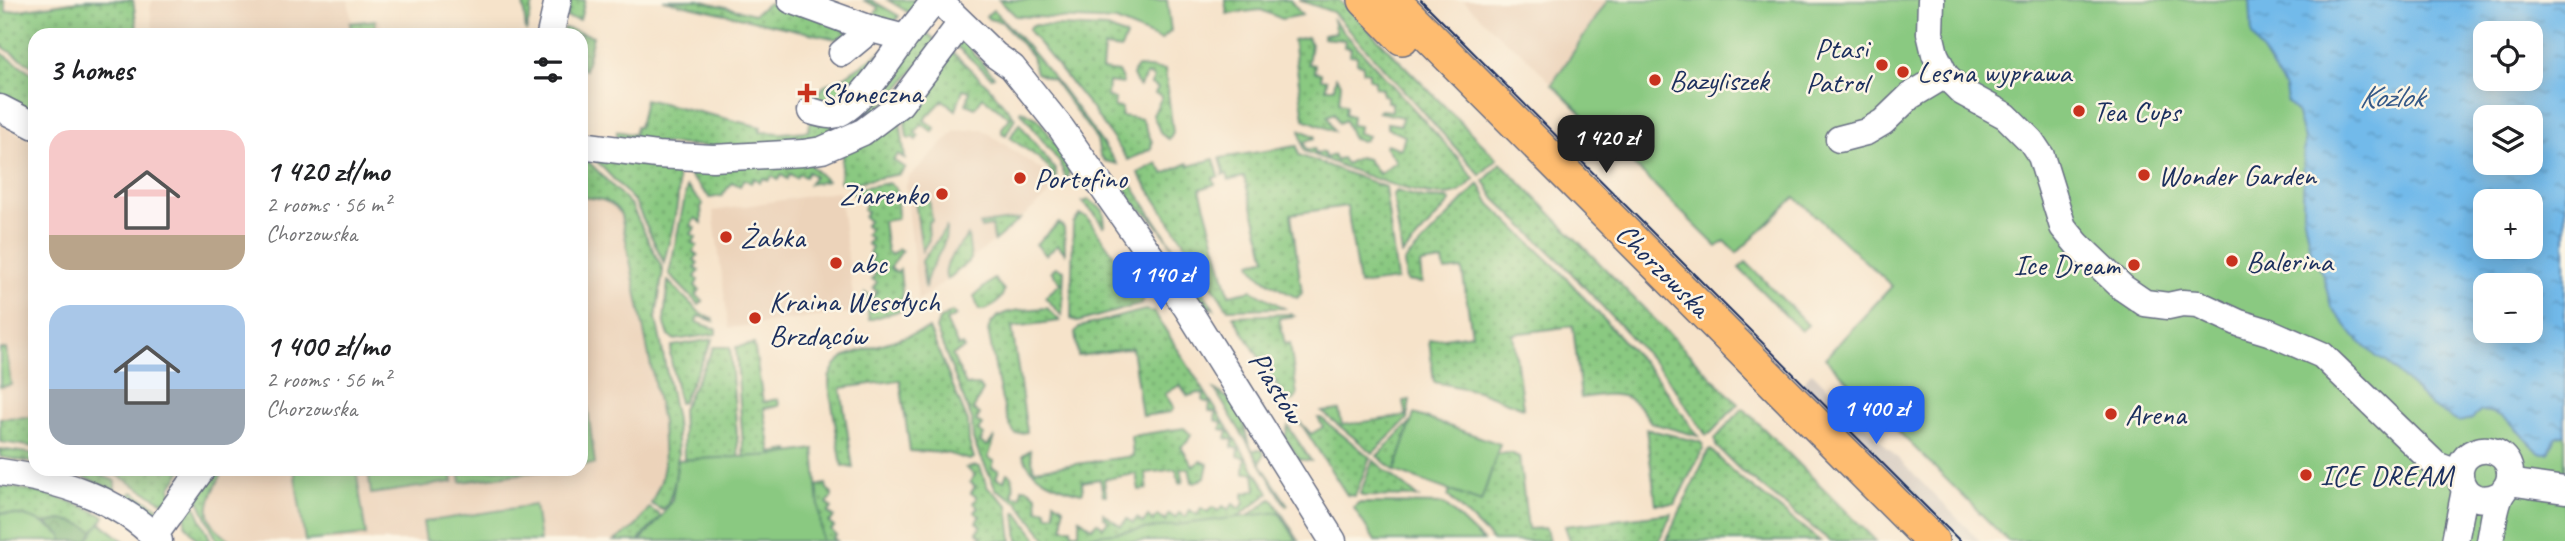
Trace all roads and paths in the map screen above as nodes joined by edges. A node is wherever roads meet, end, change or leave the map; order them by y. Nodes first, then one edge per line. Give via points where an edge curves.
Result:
1 (558, 0) edge
2 (791, 0) edge
3 (936, 0) edge
4 (962, 0) edge
5 (1365, 0) edge
6 (1393, 0) edge
7 (1931, 0) edge
8 (958, 27) dead end
9 (552, 28) edge
10 (871, 29) junction
11 (905, 38) junction
12 (842, 53) dead end
13 (1013, 67) junction
14 (1945, 75) junction
15 (0, 108) edge
16 (811, 111) dead end
17 (28, 122) edge
18 (1839, 139) dead end
19 (588, 146) edge
20 (0, 472) edge
21 (198, 476) edge
22 (2462, 482) junction
23 (2504, 489) junction
24 (2565, 490) edge
25 (157, 539) edge
26 (1333, 541) edge
27 (1903, 541) edge
28 (1932, 541) edge
29 (2455, 541) edge
30 (2490, 541) edge

1 - 9 street
2 - 10 street
3 - 11 street
3 - 13 street, Piastów
4 - 13 street, Piastów via 990,29
5 - 27 main road, Chorzowska
6 - 28 main road, Chorzowska
7 - 14 street via 1930,33
8 - 19 street via 900,104 863,132 822,150 713,158
10 - 11 street
10 - 12 street
11 - 16 street via 844,110 832,116
13 - 26 street, Piastów via 1149,252
14 - 18 street via 1866,132
14 - 22 street via 1962,92 2006,116 2031,141 2041,156 2063,227 2133,297 2157,305 2198,304 2322,355 2436,465
15 - 17 street
20 - 25 street via 54,481 85,492 116,507
21 - 25 street
22 - 23 street via 2478,499
22 - 23 street via 2465,458 2489,449 2504,457 2508,465
22 - 29 street
23 - 24 street
23 - 30 street

